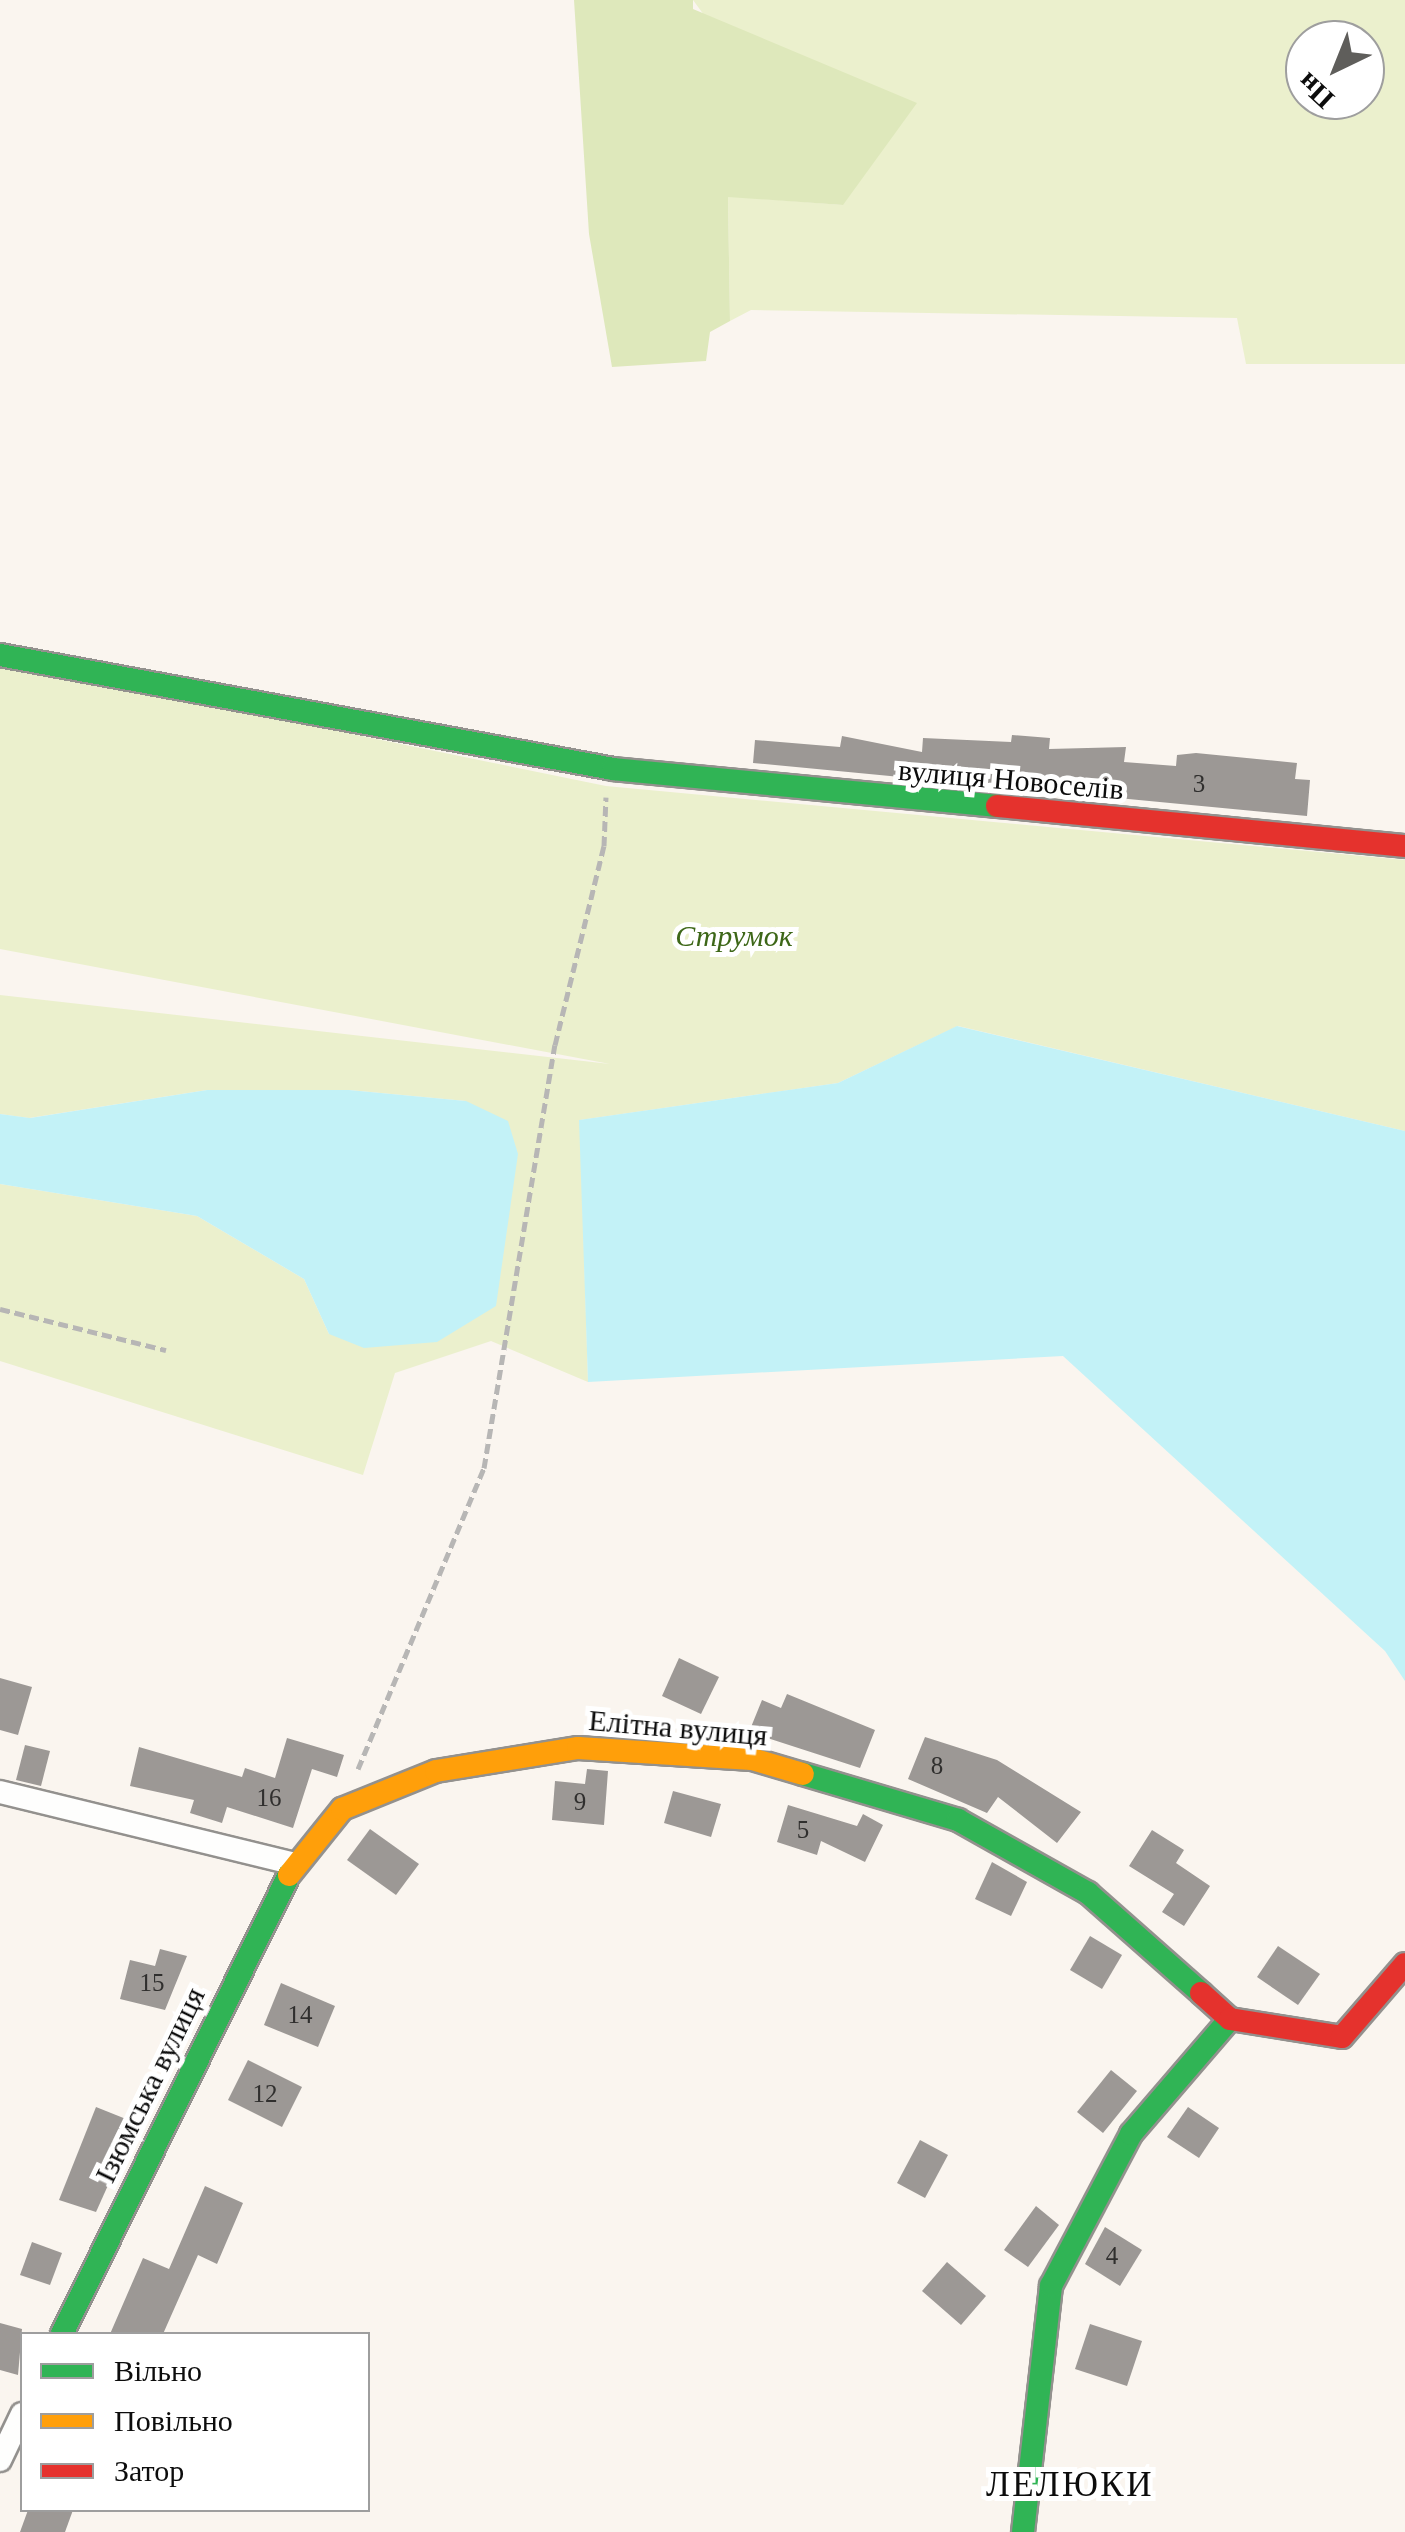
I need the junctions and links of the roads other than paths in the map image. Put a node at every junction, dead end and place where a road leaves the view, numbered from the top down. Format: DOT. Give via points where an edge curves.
graph roads {
  1 [pos="0,655"];
  2 [pos="1405,846"];
  3 [pos="0,1792"];
  4 [pos="295,1864"];
  5 [pos="1405,1964"];
  6 [pos="1230,2018"];
  7 [pos="63,2332"];
  8 [pos="20,2418"];
  9 [pos="0,2460"];
  10 [pos="1023,2532"];
  1 -- 2 [label="street, вулиця Новоселів" via="613,769"];
  3 -- 4 [label="street"];
  4 -- 6 [label="street, Елітна вулиця" via="342,1809 436,1771 578,1748 752,1759 958,1820 1088,1893"];
  4 -- 7 [label="street, Ізюмська вулиця"];
  5 -- 6 [label="street" via="1342,2037"];
  6 -- 10 [label="street" via="1131,2134 1051,2286"];
  8 -- 9 [label="street"];
}
